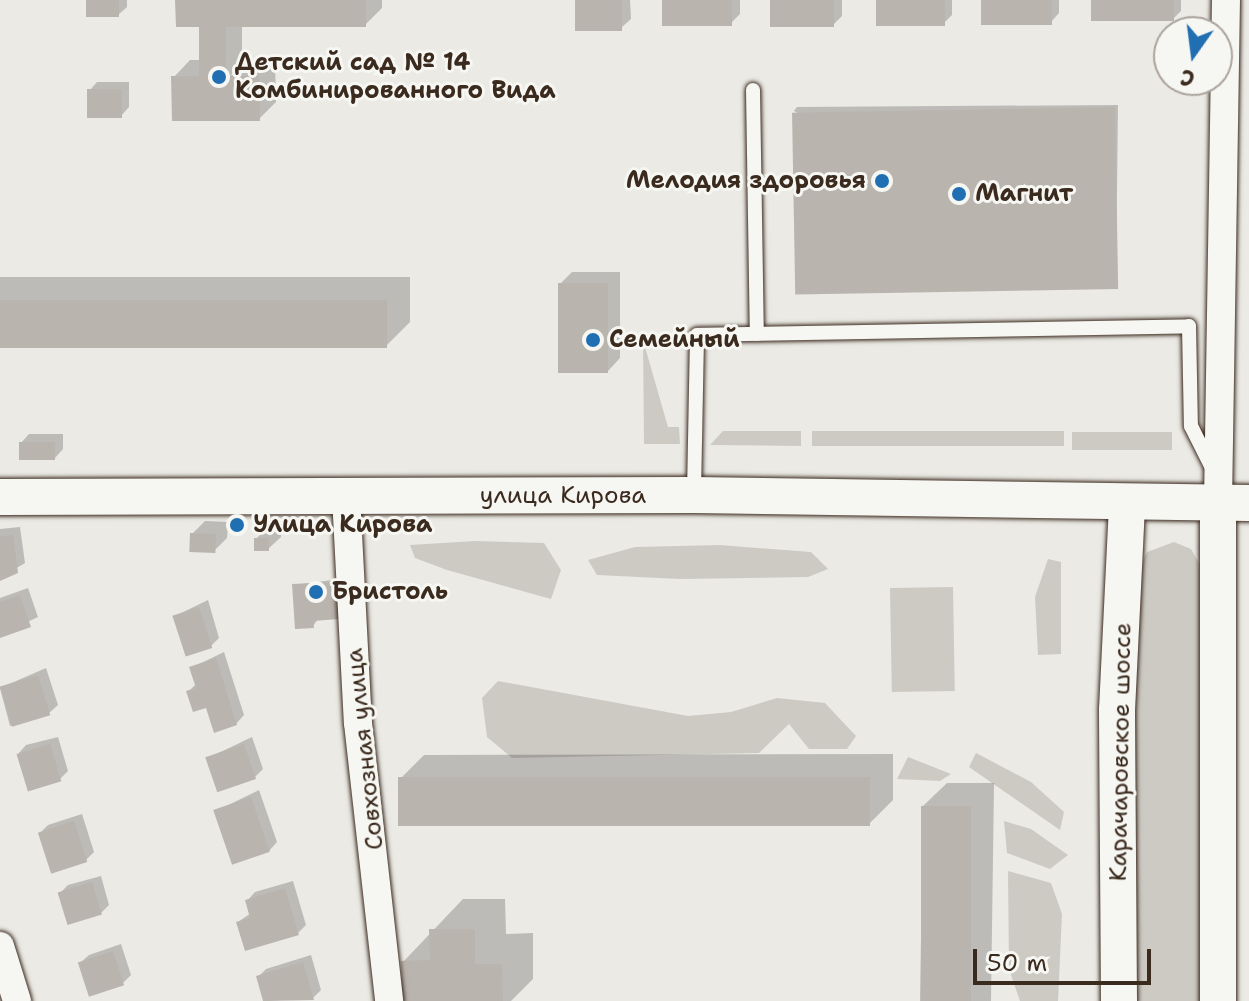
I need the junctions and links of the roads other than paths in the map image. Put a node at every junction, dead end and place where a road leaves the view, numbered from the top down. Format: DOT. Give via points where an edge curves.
graph roads {
  1 [pos="1226,0"];
  2 [pos="753,90"];
  3 [pos="757,334"];
  4 [pos="1228,494"];
  5 [pos="694,495"];
  6 [pos="346,496"];
  7 [pos="0,497"];
  8 [pos="1127,502"];
  9 [pos="0,946"];
  10 [pos="17,1001"];
  11 [pos="389,1001"];
  12 [pos="1119,1001"];
  13 [pos="1218,1001"];
  1 -- 4 [label="street"];
  2 -- 3 [label="lane"];
  3 -- 4 [label="lane" via="1189,326 1191,426"];
  3 -- 5 [label="lane" via="697,335"];
  4 -- 8 [label="street, улица Кирова"];
  4 -- 13 [label="street"];
  5 -- 6 [label="street, улица Кирова"];
  5 -- 8 [label="street, улица Кирова"];
  6 -- 7 [label="street, улица Кирова"];
  6 -- 11 [label="street, Совхозная улица" via="358,723"];
  8 -- 12 [label="street, Карачаровское шоссе" via="1117,710"];
  9 -- 10 [label="street"];
}
